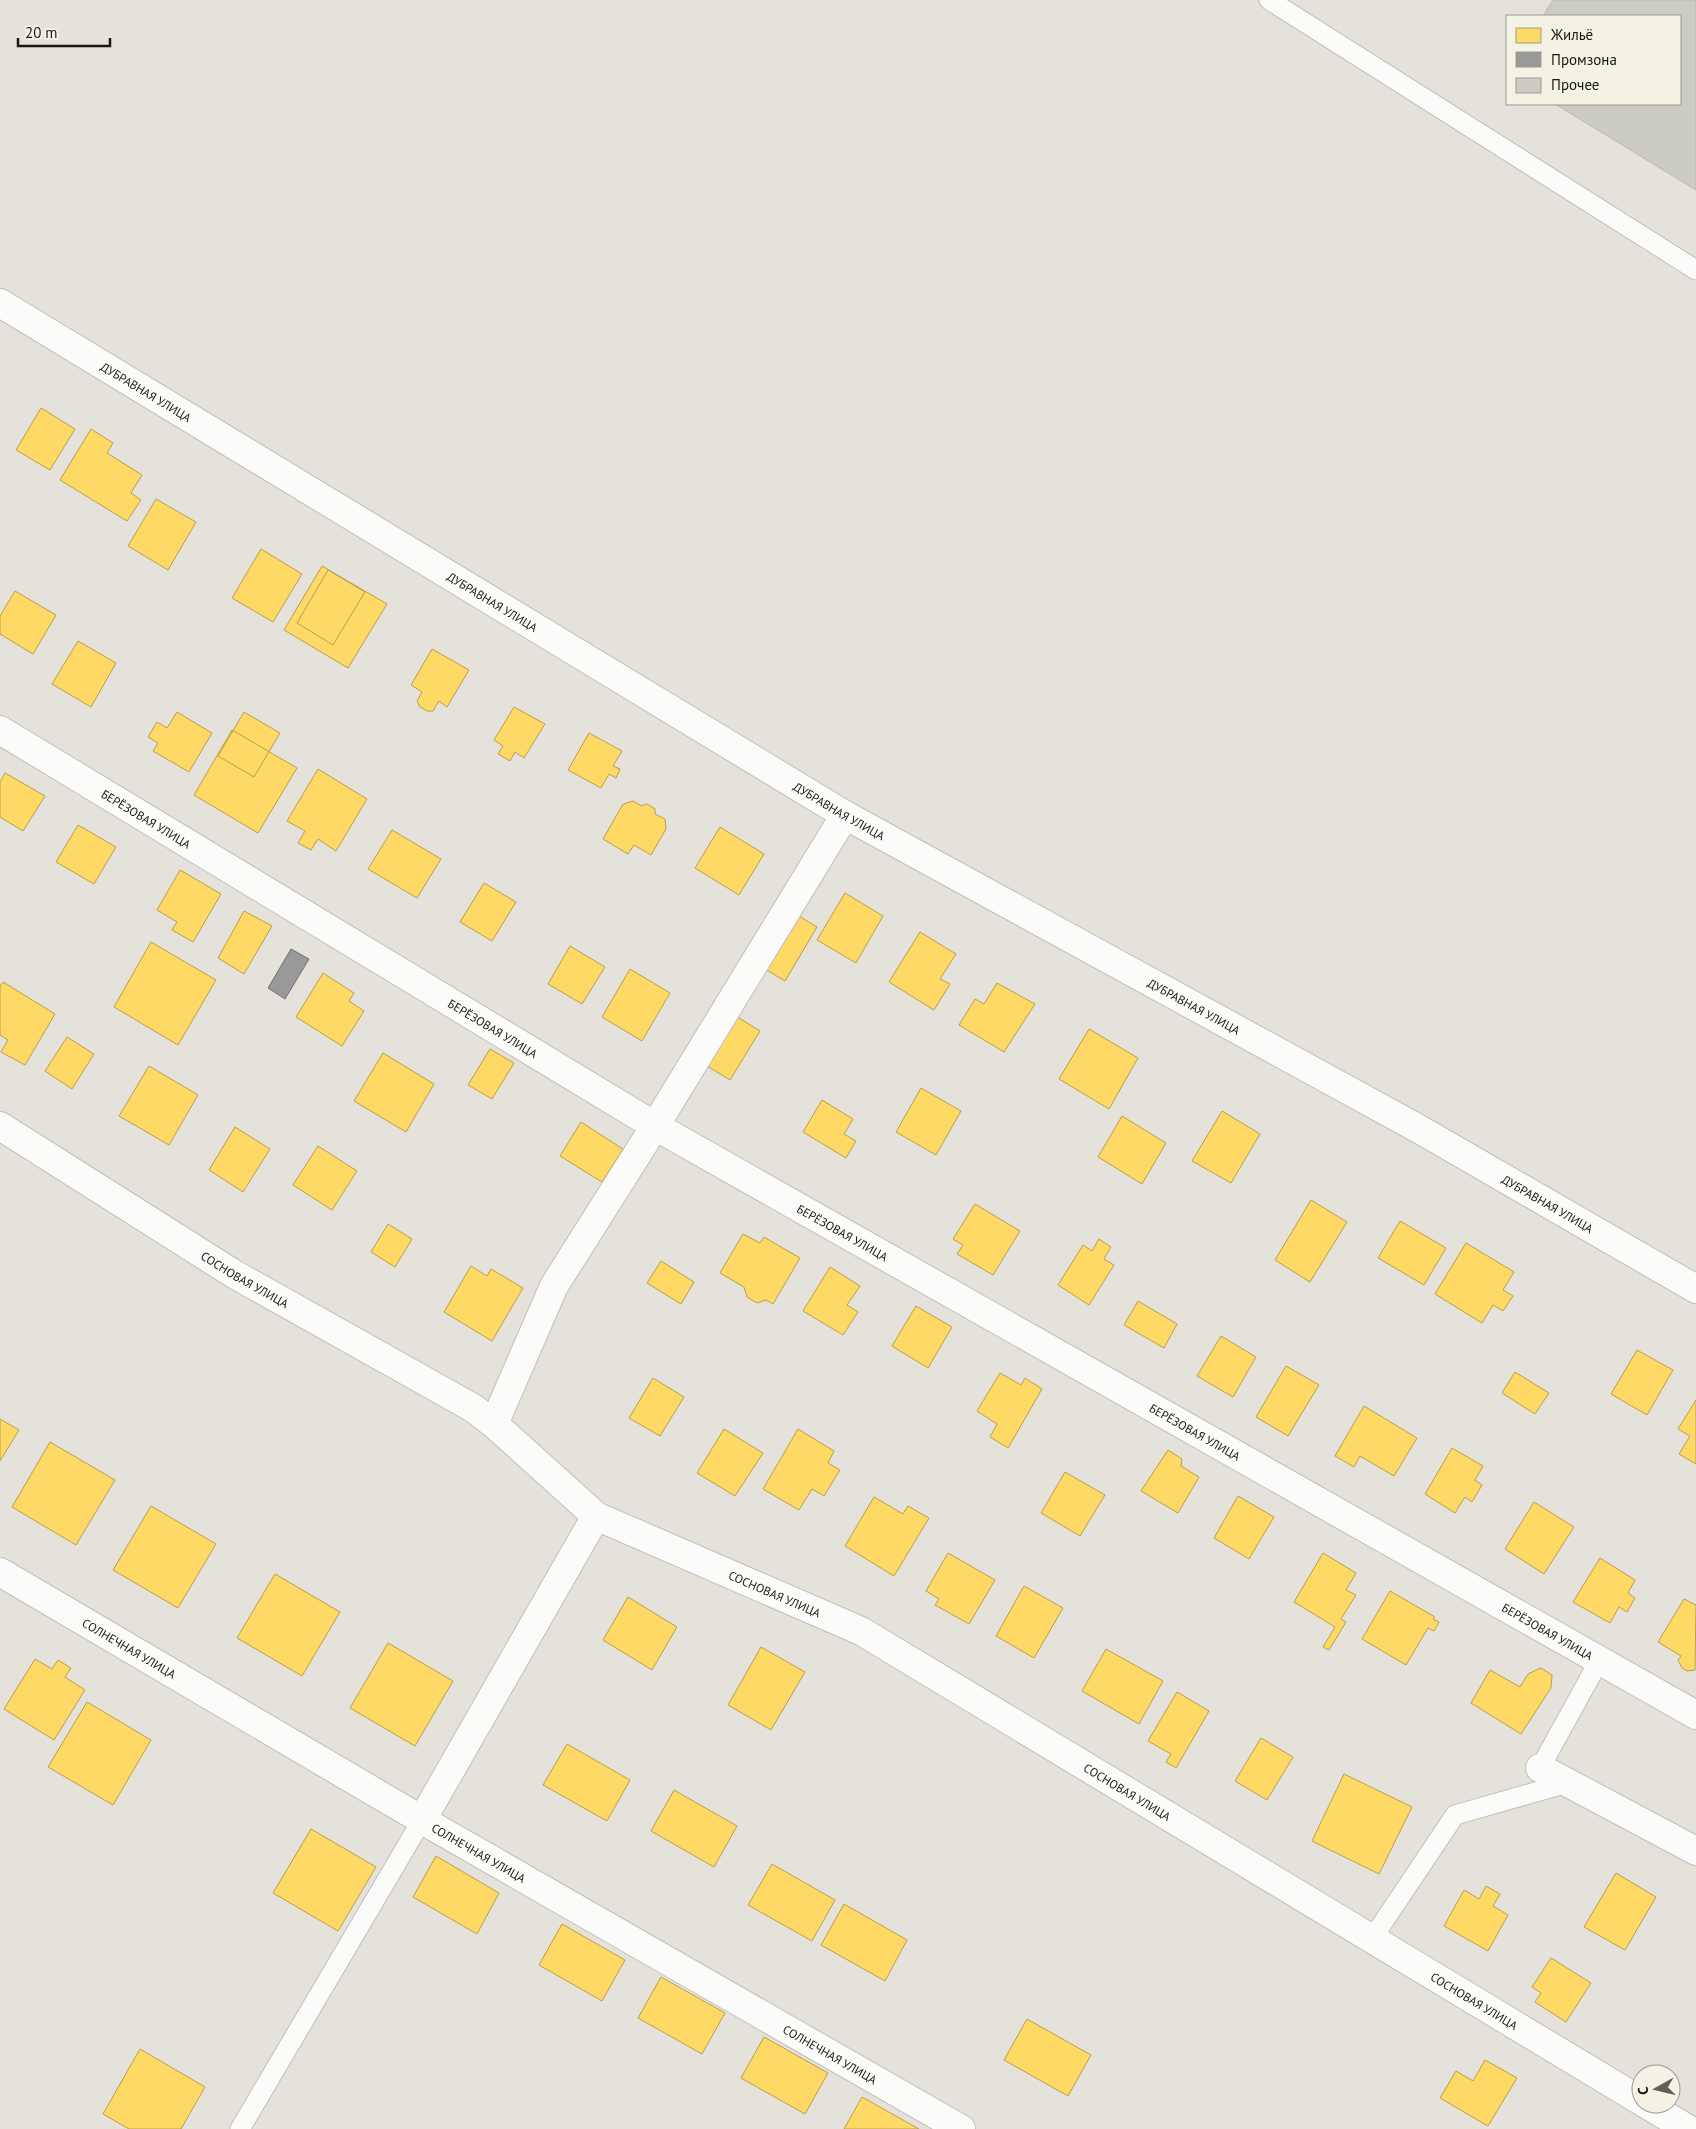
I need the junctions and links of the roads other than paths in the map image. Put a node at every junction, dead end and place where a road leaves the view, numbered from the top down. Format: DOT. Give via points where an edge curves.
graph roads {
  1 [pos="1269,0"];
  2 [pos="1696,270"];
  3 [pos="0,303"];
  4 [pos="0,730"];
  5 [pos="844,815"];
  6 [pos="0,1126"];
  7 [pos="655,1126"];
  8 [pos="1696,1289"];
  9 [pos="494,1424"];
  10 [pos="596,1516"];
  11 [pos="0,1572"];
  12 [pos="1599,1660"];
  13 [pos="1696,1715"];
  14 [pos="1540,1768"];
  15 [pos="1567,1783"];
  16 [pos="422,1820"];
  17 [pos="1696,1851"];
  18 [pos="1372,1939"];
  19 [pos="1631,2095"];
  20 [pos="1663,2114"];
  21 [pos="240,2129"];
  22 [pos="961,2129"];
  23 [pos="1688,2129"];
  1 -- 2 [label="lane"];
  3 -- 5 [label="street, ДУБРАВНАЯ УЛИЦА"];
  4 -- 7 [label="street, БЕРЁЗОВАЯ УЛИЦА"];
  5 -- 7 [label="street"];
  5 -- 8 [label="street, ДУБРАВНАЯ УЛИЦА" via="1419,1129"];
  6 -- 9 [label="street, СОСНОВАЯ УЛИЦА" via="234,1274 472,1408"];
  7 -- 9 [label="street" via="554,1286"];
  7 -- 12 [label="street, БЕРЁЗОВАЯ УЛИЦА"];
  9 -- 10 [label="street, СОСНОВАЯ УЛИЦА"];
  10 -- 16 [label="street"];
  10 -- 18 [label="street, СОСНОВАЯ УЛИЦА" via="861,1631"];
  11 -- 16 [label="street, СОЛНЕЧНАЯ УЛИЦА"];
  12 -- 13 [label="street, БЕРЁЗОВАЯ УЛИЦА"];
  12 -- 14 [label="lane"];
  14 -- 15 [label="street"];
  15 -- 17 [label="street"];
  15 -- 18 [label="lane" via="1455,1815"];
  16 -- 21 [label="lane"];
  16 -- 22 [label="street, СОЛНЕЧНАЯ УЛИЦА"];
  18 -- 19 [label="street, СОСНОВАЯ УЛИЦА"];
  20 -- 23 [label="street"];
}
